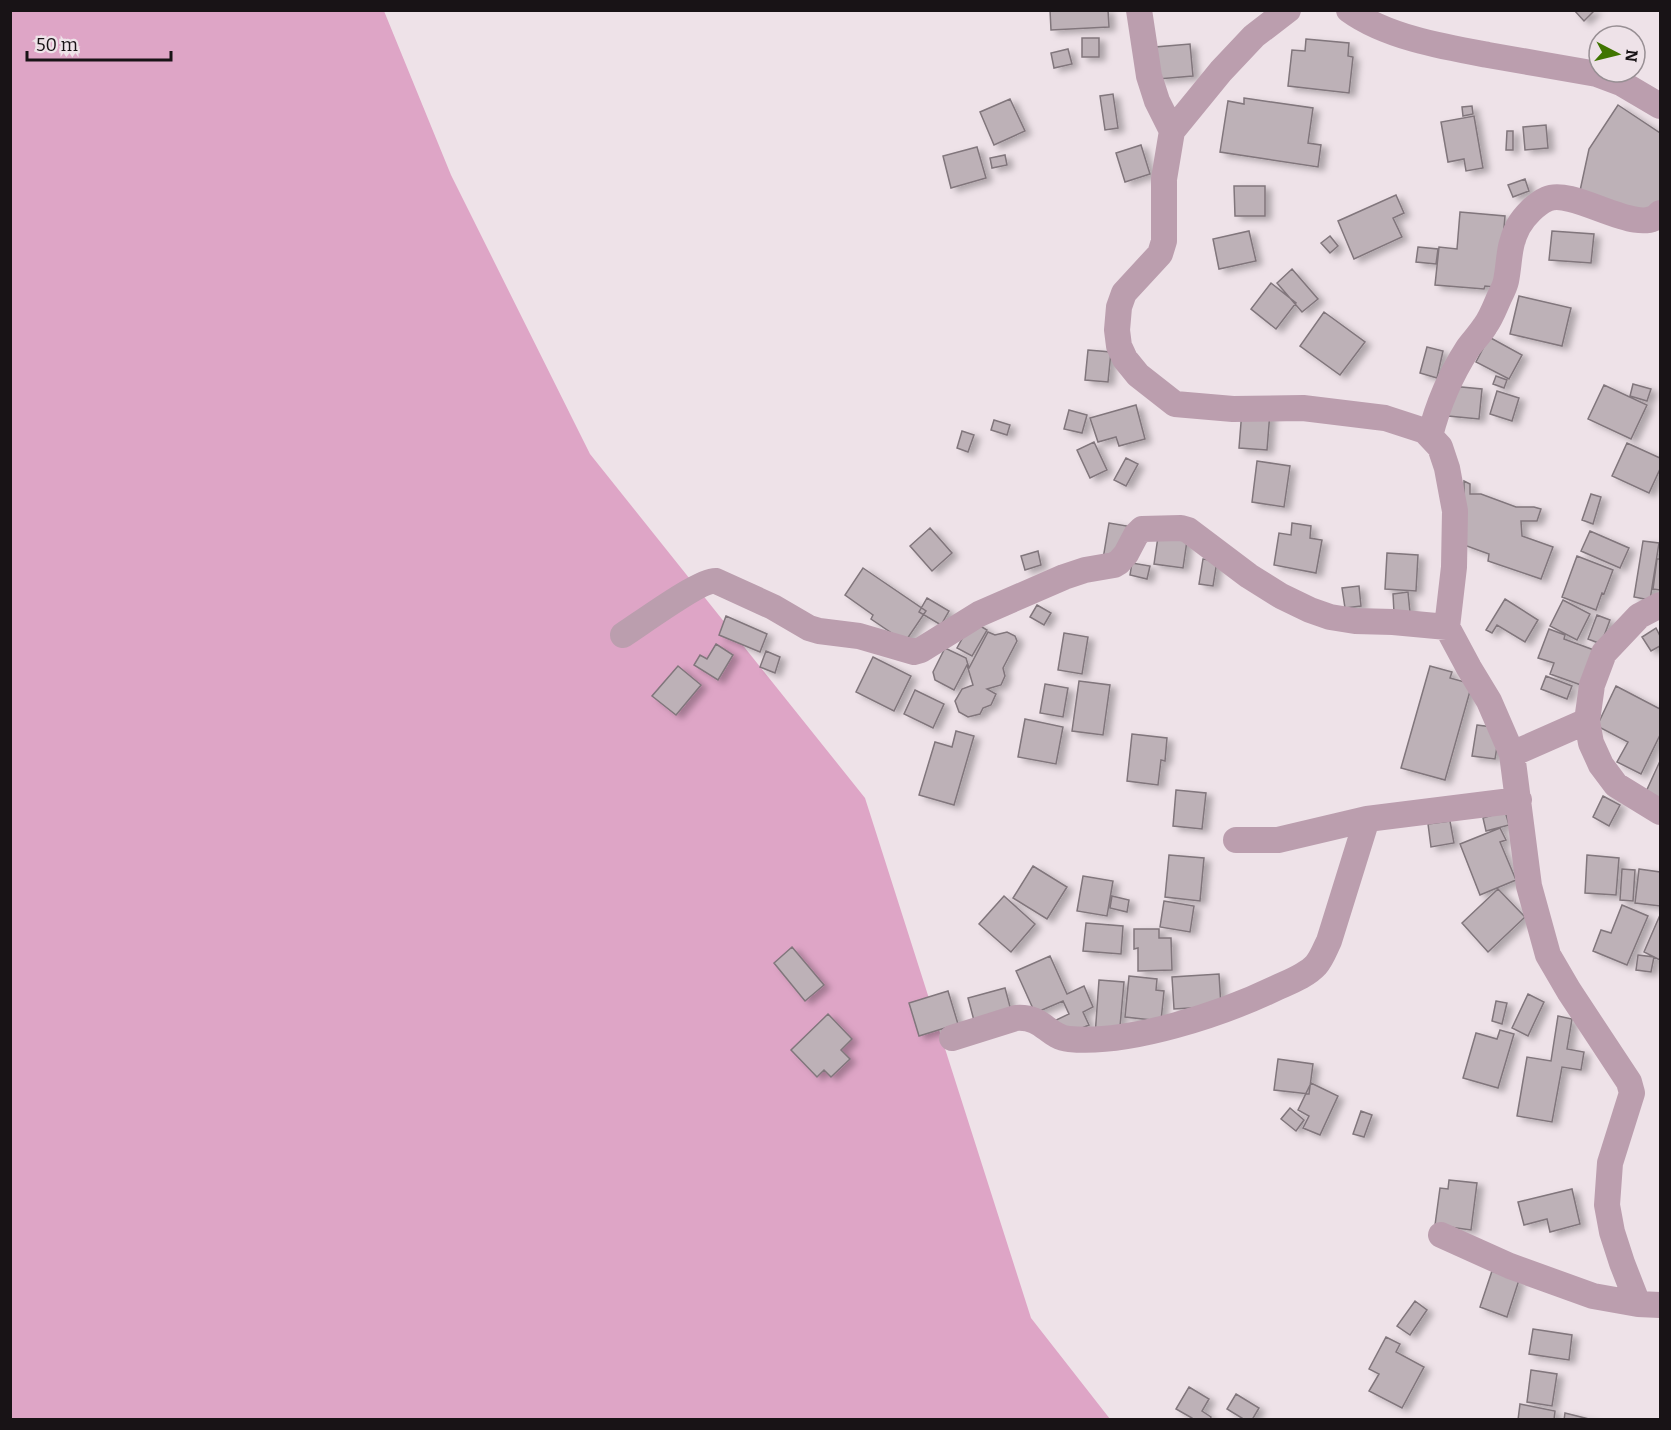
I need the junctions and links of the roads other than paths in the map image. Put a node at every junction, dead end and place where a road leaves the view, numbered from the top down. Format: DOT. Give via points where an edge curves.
graph roads {
  1 [pos="1139,10"];
  2 [pos="1288,10"];
  3 [pos="1349,10"];
  4 [pos="1660,106"];
  5 [pos="1172,131"];
  6 [pos="1660,213"];
  7 [pos="1430,436"];
  8 [pos="1660,605"];
  9 [pos="1447,627"];
  10 [pos="623,635"];
  11 [pos="1587,721"];
  12 [pos="1512,754"];
  13 [pos="1519,800"];
  14 [pos="1660,812"];
  15 [pos="1368,819"];
  16 [pos="1236,840"];
  17 [pos="952,1038"];
  18 [pos="1441,1235"];
  19 [pos="1649,1305"];
  1 -- 5 [label="street" via="1149,76"];
  2 -- 5 [label="street" via="1254,36"];
  3 -- 4 [label="street" via="1385,29 1440,46 1597,74"];
  5 -- 7 [label="street" via="1164,179 1164,241 1160,254 1124,293 1119,307 1119,346 1138,375 1175,404 1233,409 1303,408 1385,418 1417,427"];
  6 -- 7 [label="street" via="1650,220 1635,220 1576,201 1552,198 1530,212 1510,244 1506,282 1498,300 1443,393"];
  7 -- 9 [label="street" via="1440,447 1447,468 1455,512"];
  8 -- 11 [label="street" via="1639,616 1604,653 1592,685"];
  9 -- 10 [label="street" via="1330,617 1281,596 1188,530 1147,528 1139,531 1126,554 1114,565 1064,577 979,614 917,652 859,636 809,628 712,580"];
  9 -- 12 [label="street" via="1489,701"];
  11 -- 12 [label="street"];
  11 -- 14 [label="street" via="1591,743 1616,785"];
  12 -- 13 [label="street"];
  13 -- 15 [label="street"];
  13 -- 19 [label="street" via="1529,886 1548,955 1629,1082 1632,1093 1610,1163 1607,1205 1615,1242"];
  15 -- 16 [label="street" via="1278,840"];
  15 -- 17 [label="street" via="1329,941 1315,965 1299,977 1189,1022 1128,1036 1097,1040 1062,1038 1033,1018 1025,1017"];
  18 -- 19 [label="street" via="1510,1266 1593,1296"];
}
